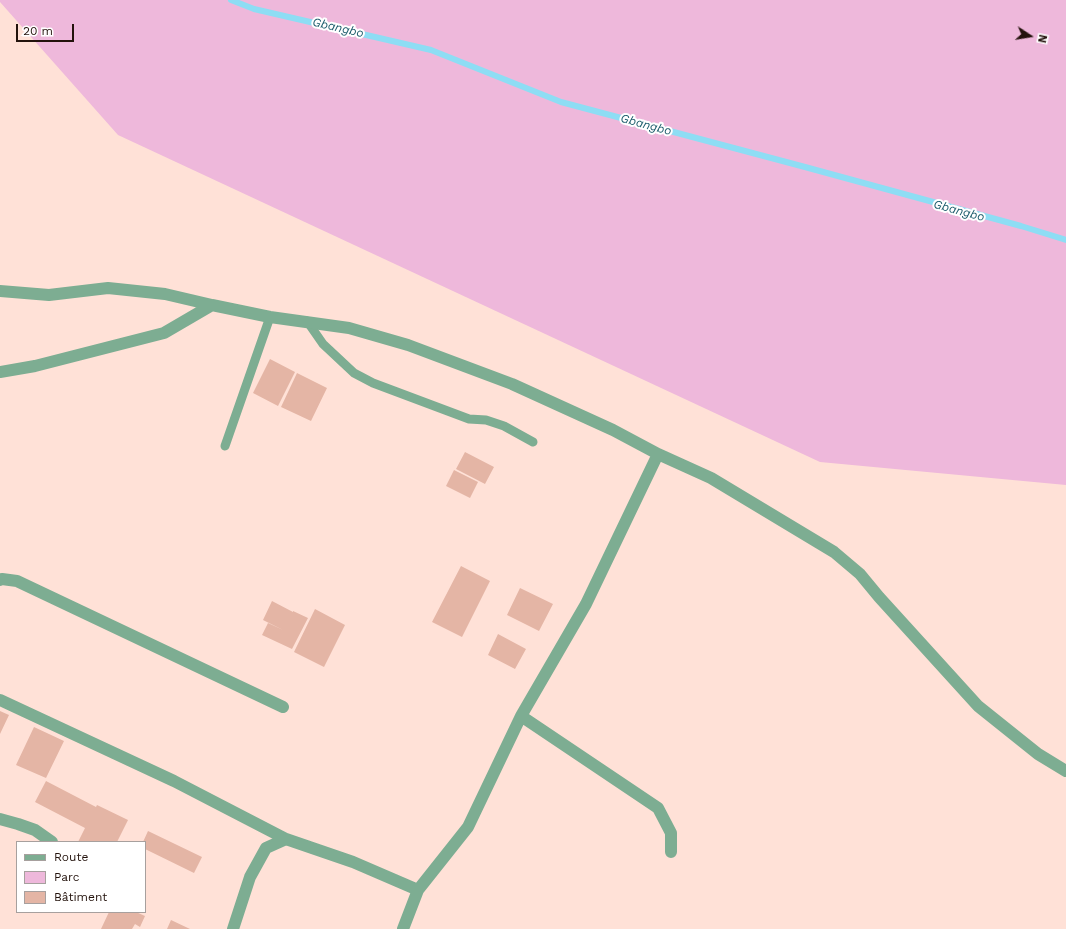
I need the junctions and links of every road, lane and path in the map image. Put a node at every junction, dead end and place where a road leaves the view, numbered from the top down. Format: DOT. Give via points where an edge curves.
graph roads {
  1 [pos="0,291"];
  2 [pos="212,305"];
  3 [pos="270,317"];
  4 [pos="307,322"];
  5 [pos="0,372"];
  6 [pos="533,442"];
  7 [pos="225,446"];
  8 [pos="658,454"];
  9 [pos="0,580"];
  10 [pos="0,700"];
  11 [pos="283,707"];
  12 [pos="521,716"];
  13 [pos="1066,771"];
  14 [pos="0,819"];
  15 [pos="286,838"];
  16 [pos="51,841"];
  17 [pos="671,852"];
  18 [pos="418,890"];
  19 [pos="233,929"];
  20 [pos="403,929"];
  1 -- 2 [label="street" via="49,295 108,288 165,294"];
  2 -- 3 [label="street"];
  2 -- 5 [label="street" via="164,333 35,366"];
  3 -- 4 [label="street"];
  3 -- 7 [label="lane"];
  4 -- 6 [label="lane" via="323,344 354,373 373,383 469,419 486,420 504,426"];
  4 -- 8 [label="street" via="349,328 408,345 504,382 613,430"];
  8 -- 12 [label="street" via="586,604"];
  8 -- 13 [label="street" via="711,478 834,552 860,574 978,706 1038,754"];
  9 -- 11 [label="street" via="17,581"];
  10 -- 15 [label="street" via="174,781"];
  12 -- 17 [label="street" via="658,808 671,833"];
  12 -- 18 [label="street" via="468,827"];
  14 -- 16 [label="street" via="35,830"];
  15 -- 18 [label="street" via="354,862"];
  15 -- 19 [label="street" via="266,848 250,877"];
  18 -- 20 [label="street"];
}
